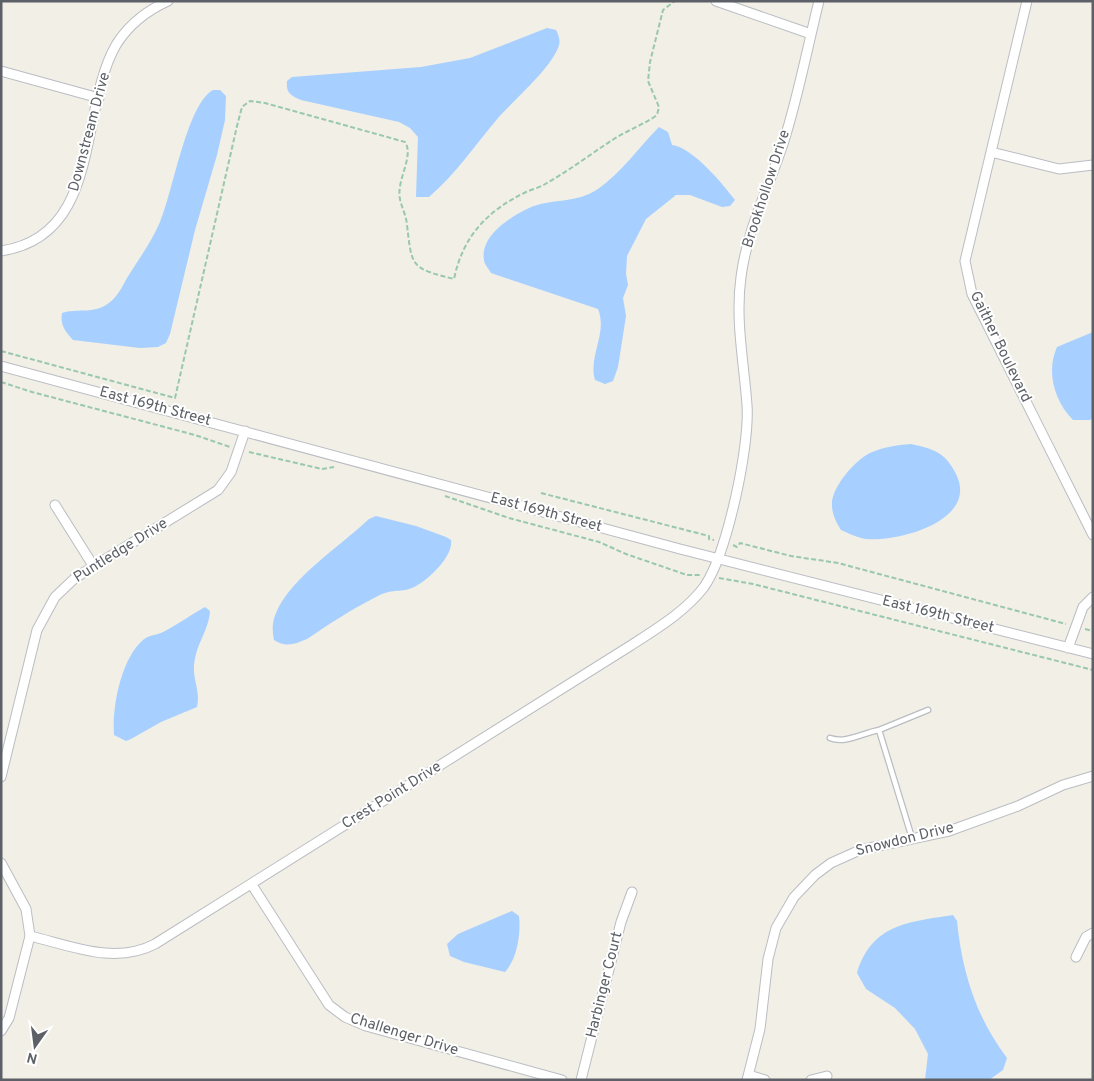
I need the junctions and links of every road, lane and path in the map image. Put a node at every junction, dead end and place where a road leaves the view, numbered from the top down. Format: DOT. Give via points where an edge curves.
graph roads {
  1 [pos="168,1"];
  2 [pos="675,1"];
  3 [pos="716,1"];
  4 [pos="819,1"];
  5 [pos="1027,1"];
  6 [pos="811,34"];
  7 [pos="1,72"];
  8 [pos="99,98"];
  9 [pos="991,152"];
  10 [pos="1093,165"];
  11 [pos="1,250"];
  12 [pos="1,351"];
  13 [pos="1,366"];
  14 [pos="1,382"];
  15 [pos="245,431"];
  16 [pos="239,450"];
  17 [pos="337,466"];
  18 [pos="542,493"];
  19 [pos="439,494"];
  20 [pos="55,505"];
  21 [pos="1093,535"];
  22 [pos="723,542"];
  23 [pos="720,557"];
  24 [pos="94,567"];
  25 [pos="709,576"];
  26 [pos="1093,597"];
  27 [pos="1076,627"];
  28 [pos="1093,631"];
  29 [pos="1068,648"];
  30 [pos="1093,654"];
  31 [pos="1093,670"];
  32 [pos="928,710"];
  33 [pos="879,730"];
  34 [pos="830,738"];
  35 [pos="1093,776"];
  36 [pos="1,777"];
  37 [pos="912,840"];
  38 [pos="1,863"];
  39 [pos="252,884"];
  40 [pos="632,892"];
  41 [pos="1093,933"];
  42 [pos="30,936"];
  43 [pos="1076,957"];
  44 [pos="1,1031"];
  45 [pos="827,1076"];
  46 [pos="748,1078"];
  47 [pos="562,1080"];
  48 [pos="582,1080"];
  49 [pos="765,1080"];
  50 [pos="811,1080"];
  1 -- 8 [label="street, Downstream Drive" via="146,13 124,34 112,53"];
  2 -- 12 [label="path" via="664,10 650,62 648,81 659,107 657,115 544,185 511,201 480,224 459,256 454,279 423,270 410,250 407,222 399,196 408,150 405,142 250,101 242,106 238,121 175,398"];
  3 -- 6 [label="street"];
  4 -- 6 [label="street, Brookhollow Drive"];
  5 -- 9 [label="street, Gaither Boulevard"];
  6 -- 22 [label="street, Brookhollow Drive" via="782,146 749,235 740,278 739,320 748,430 746,451"];
  7 -- 8 [label="street"];
  8 -- 11 [label="street, Downstream Drive" via="71,202 57,221 37,238 24,245"];
  9 -- 10 [label="street" via="1059,169"];
  9 -- 21 [label="street, Gaither Boulevard" via="965,261 972,294"];
  13 -- 15 [label="street, East 169th Street"];
  14 -- 16 [label="path" via="195,434"];
  15 -- 16 [label="street, Puntledge Drive"];
  15 -- 23 [label="street, East 169th Street" via="680,549"];
  16 -- 17 [label="path" via="322,469"];
  16 -- 24 [label="street, Puntledge Drive" via="226,482 209,497"];
  18 -- 22 [label="path"];
  19 -- 25 [label="path" via="508,518 599,542 688,575"];
  20 -- 24 [label="street"];
  22 -- 23 [label="street, Brookhollow Drive"];
  22 -- 27 [label="path" via="838,563"];
  23 -- 25 [label="street, Crest Point Drive"];
  23 -- 29 [label="street, East 169th Street" via="796,580"];
  24 -- 36 [label="street, Puntledge Drive" via="75,578 55,597 37,630"];
  25 -- 31 [label="path" via="753,584"];
  25 -- 39 [label="street, Crest Point Drive" via="694,598 664,624"];
  26 -- 27 [label="street" via="1083,607"];
  27 -- 28 [label="path"];
  27 -- 29 [label="street"];
  29 -- 30 [label="street, East 169th Street"];
  32 -- 33 [label="lane"];
  33 -- 34 [label="lane" via="836,741"];
  33 -- 37 [label="lane"];
  35 -- 37 [label="street, Snowdon Drive" via="966,825"];
  37 -- 46 [label="street, Snowdon Drive" via="860,850 831,863 807,882 787,906 770,947 763,1009"];
  38 -- 42 [label="street" via="26,909"];
  39 -- 42 [label="street, Crest Point Drive" via="134,954 107,954"];
  39 -- 47 [label="street, Challenger Drive" via="329,1005 340,1014 366,1026"];
  40 -- 48 [label="street, Harbinger Court" via="620,922"];
  41 -- 43 [label="street" via="1086,938"];
  42 -- 44 [label="street" via="9,1018"];
  45 -- 50 [label="street"];
  46 -- 49 [label="street"];
}
